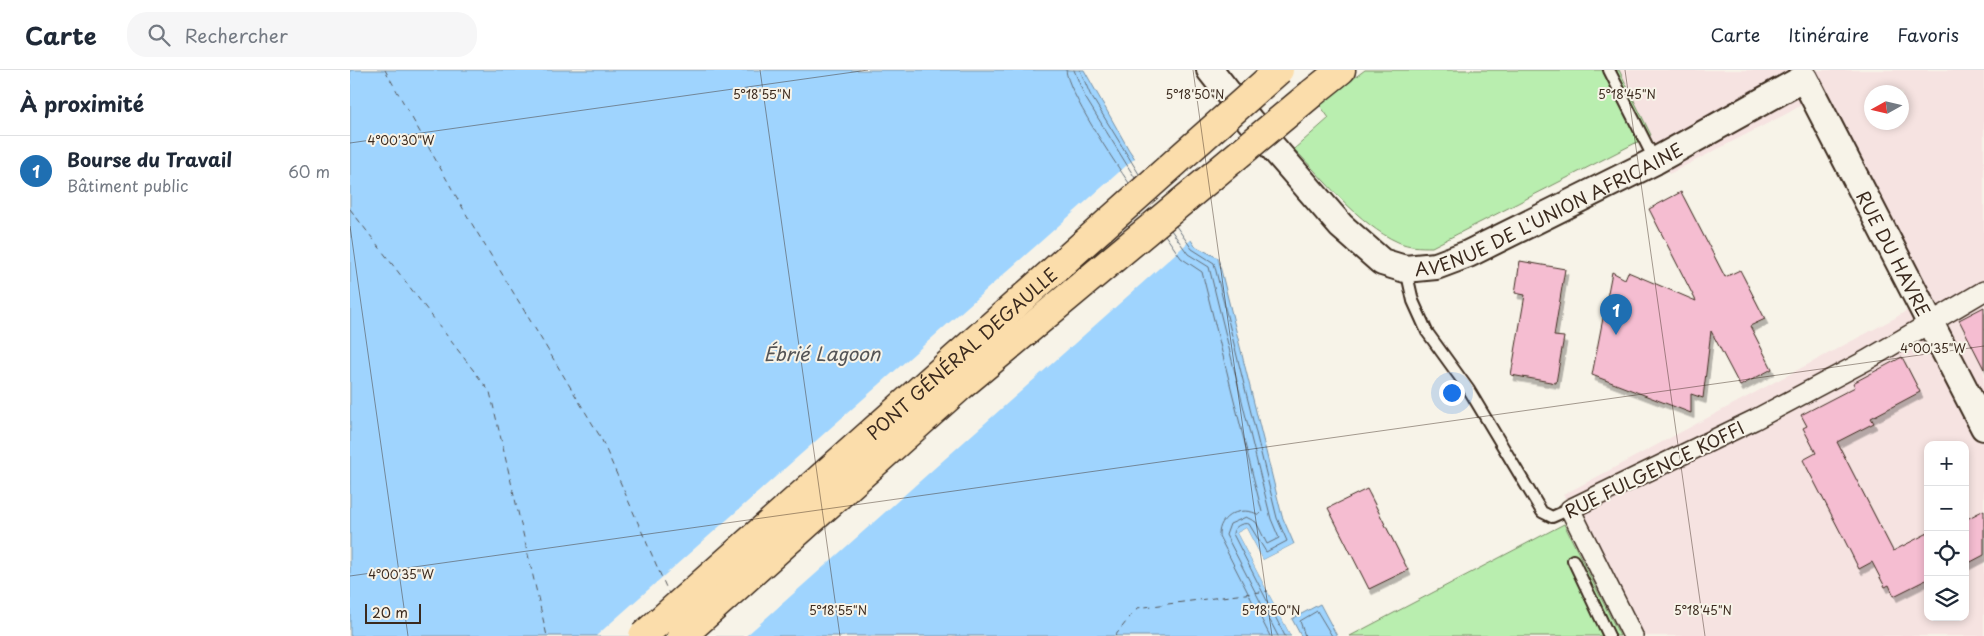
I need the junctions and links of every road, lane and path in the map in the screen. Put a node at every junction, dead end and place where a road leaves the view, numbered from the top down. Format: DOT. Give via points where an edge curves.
graph roads {
  1 [pos="1210,70"];
  2 [pos="1278,70"];
  3 [pos="1341,70"];
  4 [pos="1609,70"];
  5 [pos="1804,78"];
  6 [pos="1655,161"];
  7 [pos="1405,269"];
  8 [pos="1984,291"];
  9 [pos="1930,322"];
  10 [pos="1984,427"];
  11 [pos="1570,510"];
  12 [pos="1573,560"];
  13 [pos="643,636"];
  14 [pos="682,636"];
  15 [pos="1609,636"];
  16 [pos="1633,636"];
  1 -- 7 [label="main road, AVENUE DE L'UNION AFRICAINE" via="1341,226 1382,262"];
  2 -- 13 [label="highway, PONT GÉNÉRAL DEGAULLE, bridge"];
  3 -- 14 [label="highway, PONT GÉNÉRAL DEGAULLE, bridge" via="961,386"];
  4 -- 6 [label="lane"];
  5 -- 6 [label="main road, AVENUE DE L'UNION AFRICAINE"];
  5 -- 9 [label="main road, RUE DU HAVRE"];
  6 -- 7 [label="main road, AVENUE DE L'UNION AFRICAINE" via="1468,254 1436,266"];
  7 -- 11 [label="lane, RUE FULGENCE KOFFI" via="1413,301 1427,332 1469,390 1542,512 1552,517"];
  8 -- 9 [label="street, RUE FULGENCE KOFFI"];
  9 -- 10 [label="main road, RUE DU HAVRE"];
  9 -- 11 [label="street, RUE FULGENCE KOFFI" via="1867,360 1754,420"];
  11 -- 16 [label="street"];
  12 -- 15 [label="lane"];
}
